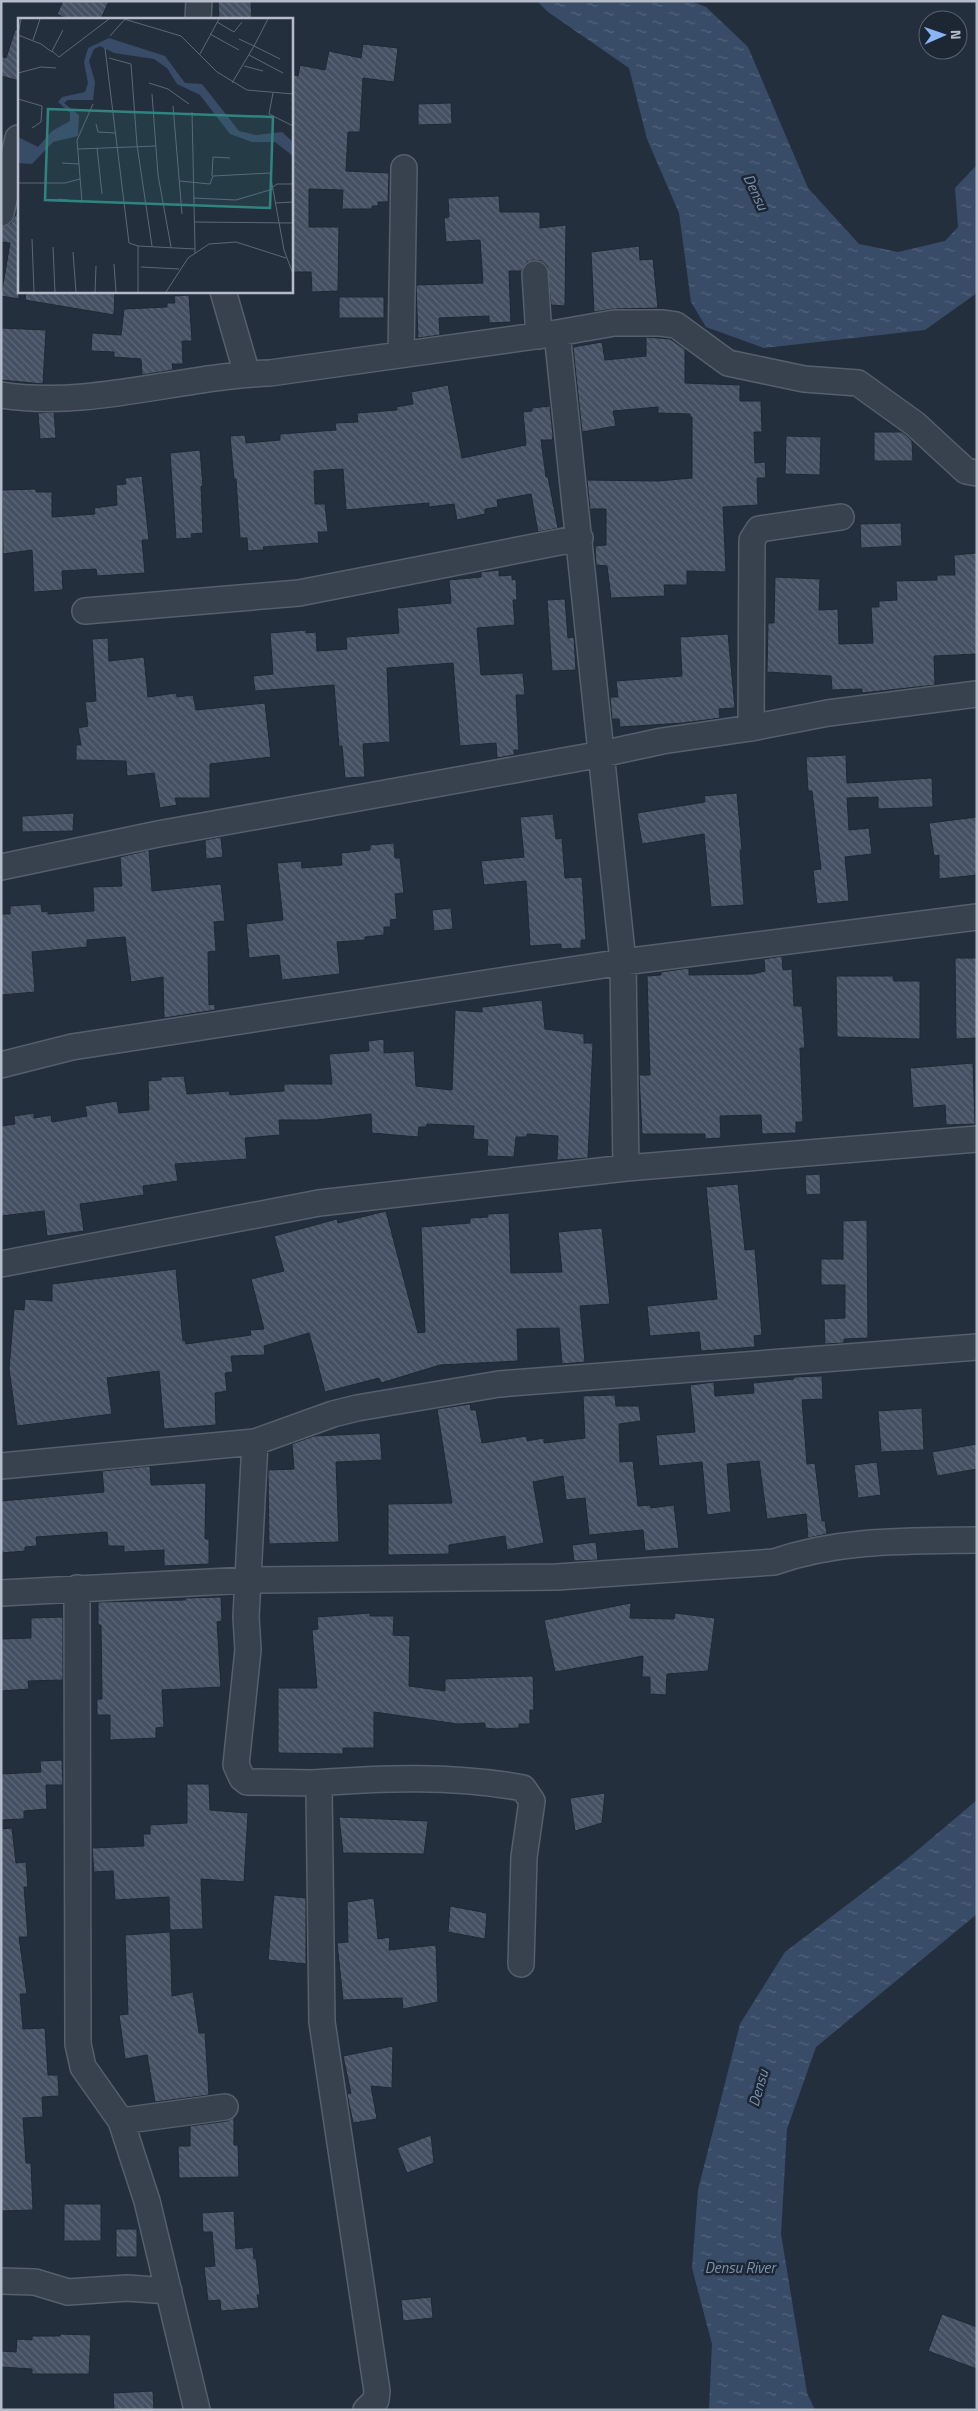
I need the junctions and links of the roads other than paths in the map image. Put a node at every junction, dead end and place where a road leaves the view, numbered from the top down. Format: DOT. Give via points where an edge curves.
graph roads {
  1 [pos="199,1"];
  2 [pos="198,18"];
  3 [pos="18,138"];
  4 [pos="404,168"];
  5 [pos="1,213"];
  6 [pos="534,274"];
  7 [pos="223,292"];
  8 [pos="548,335"];
  9 [pos="401,354"];
  10 [pos="247,374"];
  11 [pos="1,395"];
  12 [pos="977,473"];
  13 [pos="841,517"];
  14 [pos="580,538"];
  15 [pos="85,611"];
  16 [pos="977,694"];
  17 [pos="751,728"];
  18 [pos="602,754"];
  19 [pos="1,867"];
  20 [pos="977,917"];
  21 [pos="623,962"];
  22 [pos="1,1065"];
  23 [pos="977,1139"];
  24 [pos="626,1168"];
  25 [pos="1,1264"];
  26 [pos="977,1347"];
  27 [pos="255,1442"];
  28 [pos="1,1466"];
  29 [pos="977,1540"];
  30 [pos="248,1580"];
  31 [pos="77,1588"];
  32 [pos="1,1593"];
  33 [pos="313,1783"];
  34 [pos="521,1964"];
  35 [pos="225,2107"];
  36 [pos="122,2121"];
  37 [pos="1,2281"];
  38 [pos="169,2291"];
  39 [pos="197,2410"];
  40 [pos="366,2410"];
  1 -- 2 [label="street"];
  3 -- 5 [label="street"];
  4 -- 9 [label="street"];
  6 -- 8 [label="street"];
  7 -- 10 [label="street"];
  8 -- 9 [label="street"];
  8 -- 12 [label="street" via="614,322 676,325 728,363 804,379 858,384 915,424 966,471"];
  8 -- 14 [label="street"];
  9 -- 10 [label="street"];
  10 -- 11 [label="street" via="127,392 72,396"];
  13 -- 17 [label="street" via="759,529 752,540"];
  14 -- 15 [label="street" via="299,592"];
  14 -- 18 [label="street"];
  16 -- 17 [label="street" via="828,713"];
  17 -- 18 [label="street"];
  18 -- 19 [label="street" via="158,834"];
  18 -- 21 [label="street"];
  20 -- 21 [label="street"];
  21 -- 22 [label="street" via="72,1047"];
  21 -- 24 [label="street"];
  23 -- 24 [label="street"];
  24 -- 25 [label="street" via="319,1203"];
  26 -- 27 [label="street" via="499,1384 357,1408"];
  27 -- 28 [label="street"];
  27 -- 30 [label="street"];
  29 -- 30 [label="street" via="868,1541 800,1553 774,1562 557,1577"];
  30 -- 31 [label="street"];
  30 -- 33 [label="street" via="248,1650 236,1765 247,1782"];
  31 -- 32 [label="street"];
  31 -- 36 [label="street" via="78,2044 83,2067"];
  33 -- 34 [label="street" via="403,1777 499,1783 523,1788 532,1801 524,1857"];
  33 -- 40 [label="street" via="319,1789 320,1798 322,2022 377,2391 376,2400"];
  35 -- 36 [label="street"];
  36 -- 38 [label="street" via="147,2201"];
  37 -- 38 [label="street" via="35,2282 68,2292 127,2288"];
  38 -- 39 [label="street"];
}
